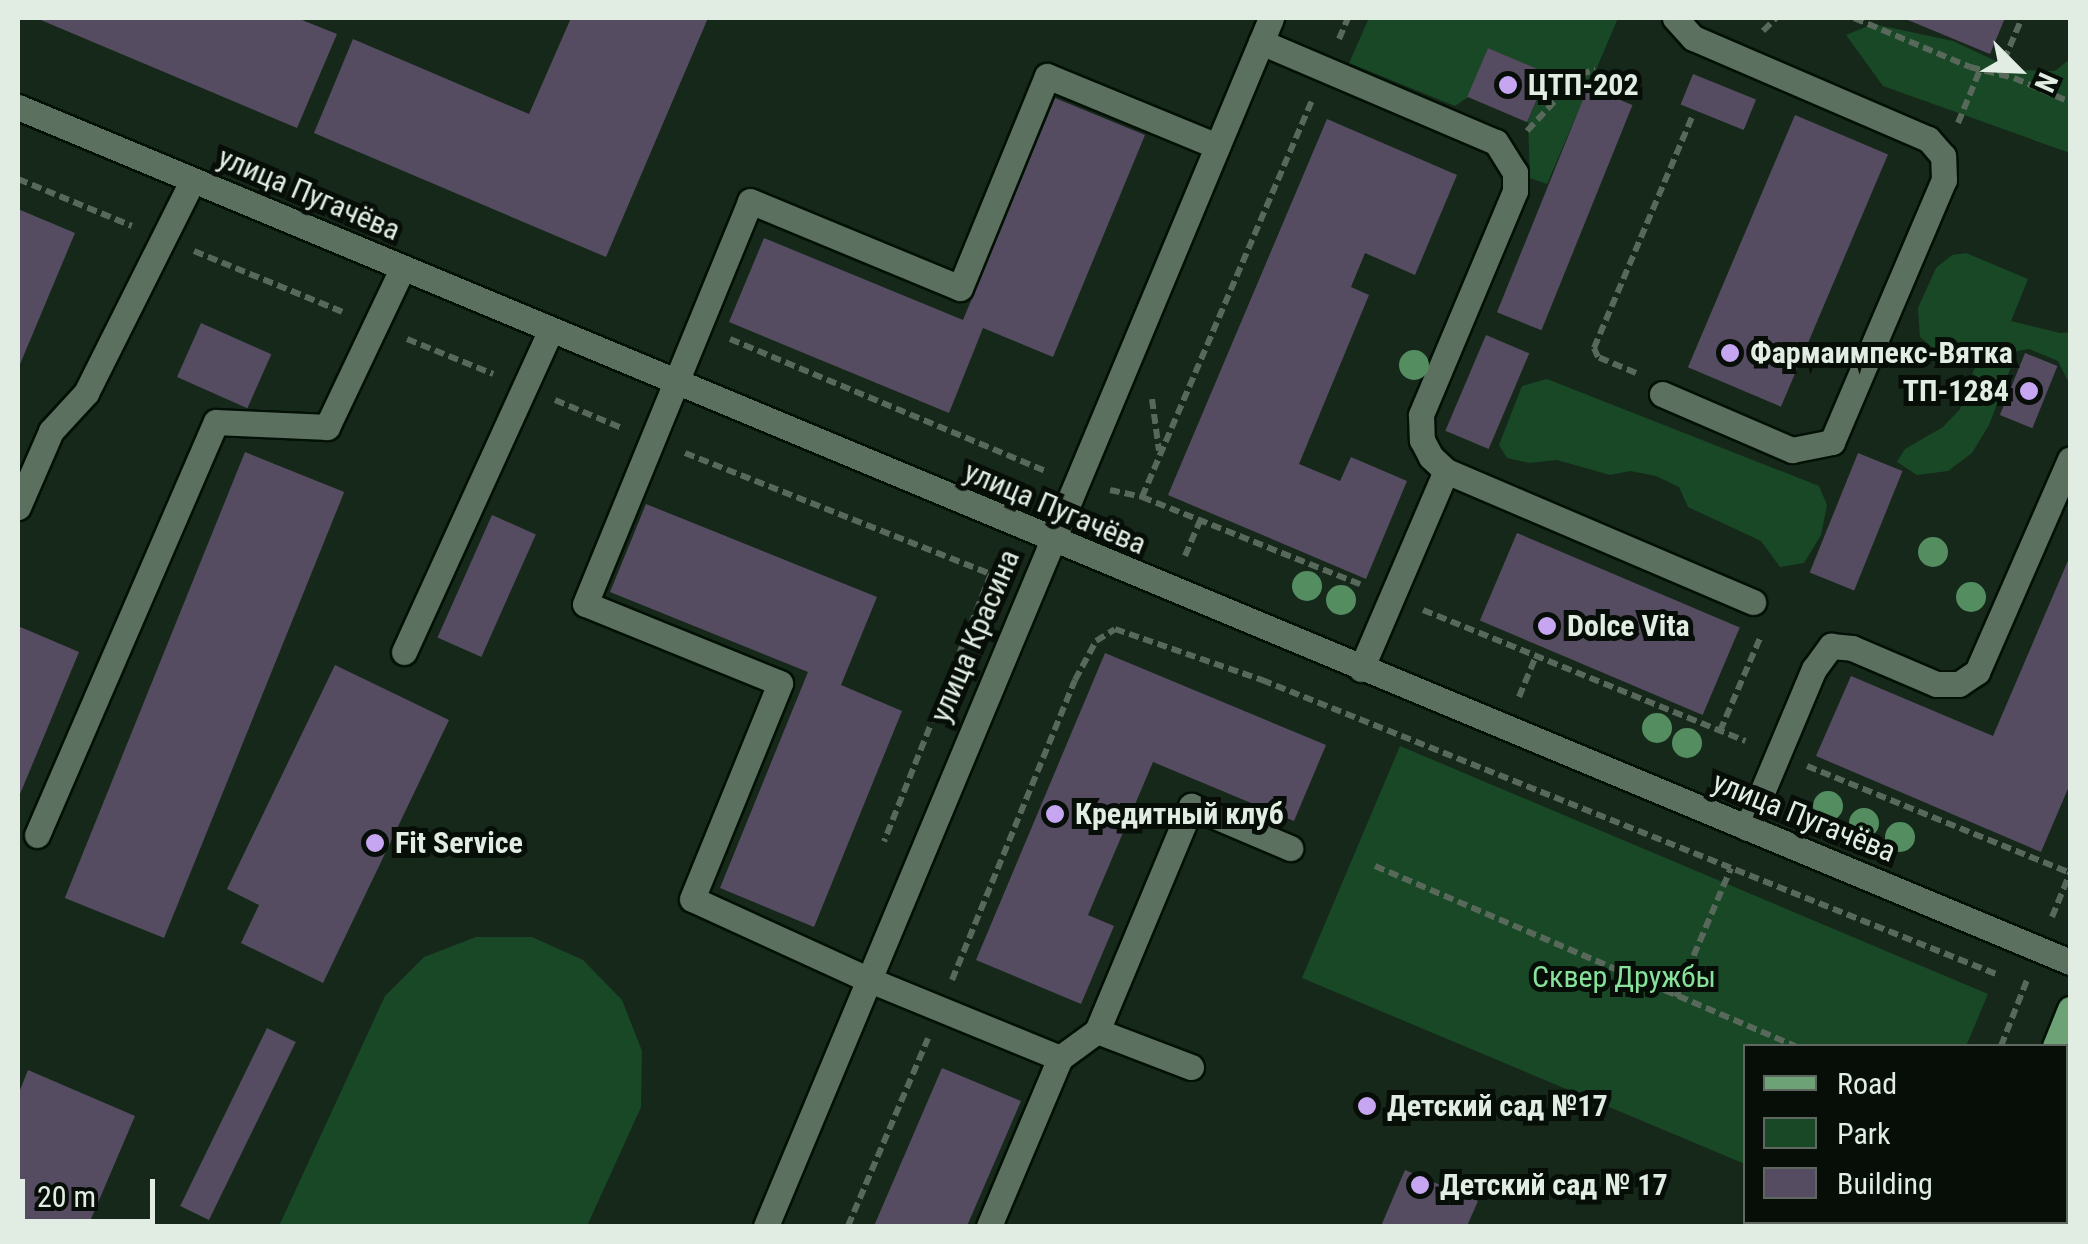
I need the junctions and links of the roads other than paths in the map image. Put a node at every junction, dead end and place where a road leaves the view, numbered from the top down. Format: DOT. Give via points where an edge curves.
graph roads {
  1 [pos="1271,18"];
  2 [pos="1674,18"];
  3 [pos="1261,42"];
  4 [pos="18,107"];
  5 [pos="1217,146"];
  6 [pos="192,180"];
  7 [pos="402,269"];
  8 [pos="550,332"];
  9 [pos="675,383"];
  10 [pos="1657,386"];
  11 [pos="2070,459"];
  12 [pos="1446,471"];
  13 [pos="18,508"];
  14 [pos="1050,541"];
  15 [pos="1753,602"];
  16 [pos="404,652"];
  17 [pos="1361,670"];
  18 [pos="1746,828"];
  19 [pos="37,835"];
  20 [pos="1290,848"];
  21 [pos="2070,962"];
  22 [pos="867,979"];
  23 [pos="2070,1009"];
  24 [pos="1096,1031"];
  25 [pos="2056,1044"];
  26 [pos="1060,1058"];
  27 [pos="1191,1067"];
  28 [pos="766,1226"];
  29 [pos="989,1226"];
  1 -- 3 [label="street, улица Красина"];
  2 -- 10 [label="street" via="1693,38 1928,139 1943,156 1944,180 1832,442 1792,450"];
  3 -- 5 [label="street, улица Красина"];
  3 -- 12 [label="street" via="1496,142 1515,172 1515,190 1421,415 1422,440"];
  4 -- 6 [label="street, улица Пугачёва"];
  5 -- 9 [label="street" via="1047,76 960,288 750,201"];
  5 -- 14 [label="street, улица Красина"];
  6 -- 7 [label="street, улица Пугачёва"];
  6 -- 13 [label="street" via="86,393 52,431"];
  7 -- 8 [label="street, улица Пугачёва"];
  7 -- 19 [label="street" via="327,427 216,422"];
  8 -- 9 [label="street, улица Пугачёва"];
  8 -- 16 [label="street"];
  9 -- 14 [label="street, улица Пугачёва"];
  9 -- 22 [label="street" via="585,604 780,683 692,899"];
  11 -- 18 [label="street" via="1977,672 1958,684 1936,684 1852,648 1831,646 1814,669"];
  12 -- 15 [label="street"];
  12 -- 17 [label="street"];
  14 -- 17 [label="street, улица Пугачёва"];
  14 -- 22 [label="street, улица Красина"];
  17 -- 18 [label="street, улица Пугачёва"];
  18 -- 21 [label="street, улица Пугачёва"];
  20 -- 24 [label="street" via="1191,806"];
  22 -- 26 [label="street"];
  22 -- 28 [label="street, улица Красина"];
  23 -- 25 [label="main road"];
  24 -- 26 [label="street"];
  24 -- 27 [label="street"];
  26 -- 29 [label="street"];
}
